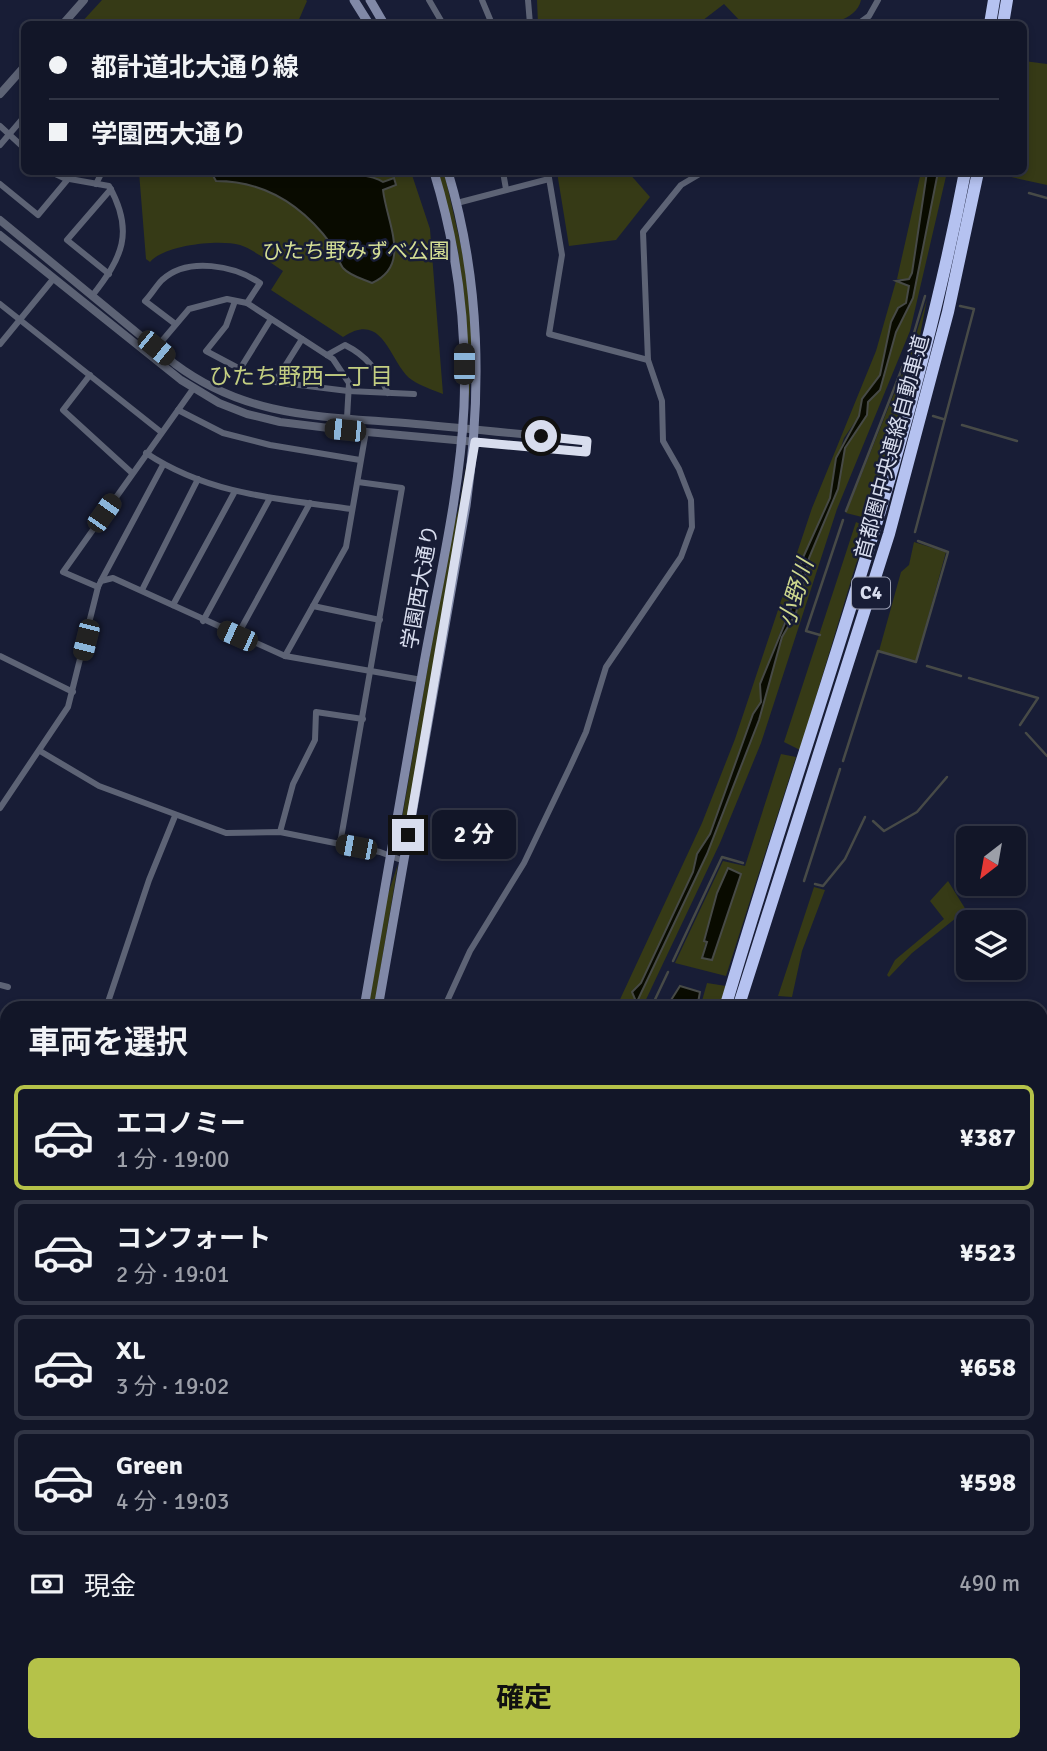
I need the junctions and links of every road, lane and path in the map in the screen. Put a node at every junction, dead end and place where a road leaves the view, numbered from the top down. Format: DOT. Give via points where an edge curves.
graph roads {
  1 [pos="68,0"];
  2 [pos="85,0"];
  3 [pos="354,0"];
  4 [pos="370,0"];
  5 [pos="429,0"];
  6 [pos="482,0"];
  7 [pos="528,0"];
  8 [pos="878,0"];
  9 [pos="993,0"];
  10 [pos="1007,0"];
  11 [pos="78,8"];
  12 [pos="66,21"];
  13 [pos="367,21"];
  14 [pos="382,21"];
  15 [pos="441,21"];
  16 [pos="491,21"];
  17 [pos="530,21"];
  18 [pos="862,21"];
  19 [pos="990,21"];
  20 [pos="1004,21"];
  21 [pos="21,70"];
  22 [pos="0,94"];
  23 [pos="21,120"];
  24 [pos="0,126"];
  25 [pos="9,134"];
  26 [pos="0,145"];
  27 [pos="21,145"];
  28 [pos="58,175"];
  29 [pos="100,175"];
  30 [pos="435,175"];
  31 [pos="449,175"];
  32 [pos="504,175"];
  33 [pos="549,175"];
  34 [pos="698,175"];
  35 [pos="964,175"];
  36 [pos="977,175"];
  37 [pos="68,179"];
  38 [pos="0,184"];
  39 [pos="96,184"];
  40 [pos="111,189"];
  41 [pos="506,189"];
  42 [pos="457,203"];
  43 [pos="0,220"];
  44 [pos="0,235"];
  45 [pos="109,274"];
  46 [pos="54,278"];
  47 [pos="92,296"];
  48 [pos="235,301"];
  49 [pos="247,303"];
  50 [pos="0,304"];
  51 [pos="271,319"];
  52 [pos="21,321"];
  53 [pos="174,323"];
  54 [pos="302,339"];
  55 [pos="0,344"];
  56 [pos="156,348"];
  57 [pos="327,355"];
  58 [pos="648,360"];
  59 [pos="90,375"];
  60 [pos="193,389"];
  61 [pos="348,391"];
  62 [pos="388,393"];
  63 [pos="414,394"];
  64 [pos="178,410"];
  65 [pos="346,418"];
  66 [pos="462,428"];
  67 [pos="476,429"];
  68 [pos="366,431"];
  69 [pos="161,432"];
  70 [pos="461,440"];
  71 [pos="475,442"];
  72 [pos="146,453"];
  73 [pos="360,460"];
  74 [pos="163,465"];
  75 [pos="132,474"];
  76 [pos="198,479"];
  77 [pos="358,482"];
  78 [pos="234,493"];
  79 [pos="270,498"];
  80 [pos="310,503"];
  81 [pos="352,509"];
  82 [pos="100,584"];
  83 [pos="142,590"];
  84 [pos="173,605"];
  85 [pos="313,606"];
  86 [pos="380,620"];
  87 [pos="203,621"];
  88 [pos="237,636"];
  89 [pos="0,656"];
  90 [pos="285,656"];
  91 [pos="371,672"];
  92 [pos="422,680"];
  93 [pos="73,692"];
  94 [pos="363,719"];
  95 [pos="40,751"];
  96 [pos="0,808"];
  97 [pos="174,816"];
  98 [pos="280,832"];
  99 [pos="340,844"];
  100 [pos="391,856"];
  101 [pos="404,861"];
  102 [pos="108,1001"];
  103 [pos="365,1001"];
  104 [pos="379,1001"];
  105 [pos="447,1001"];
  106 [pos="727,1001"];
  107 [pos="740,1001"];
  1 -- 11 [label="street"];
  2 -- 11 [label="street"];
  3 -- 13 [label="main road"];
  4 -- 14 [label="main road"];
  5 -- 15 [label="street"];
  6 -- 16 [label="street"];
  7 -- 17 [label="street"];
  8 -- 18 [label="street"];
  9 -- 19 [label="highway"];
  10 -- 20 [label="highway"];
  11 -- 12 [label="street"];
  21 -- 22 [label="street"];
  23 -- 25 [label="street"];
  24 -- 25 [label="street"];
  25 -- 26 [label="street"];
  25 -- 27 [label="street"];
  28 -- 37 [label="street"];
  29 -- 39 [label="street"];
  30 -- 66 [label="main road, 学園西大通り" via="459,294 464,343"];
  31 -- 42 [label="main road, 学園西大通り"];
  32 -- 41 [label="street"];
  33 -- 41 [label="street"];
  33 -- 58 [label="street" via="562,255 549,334"];
  34 -- 58 [label="street" via="681,185 643,232"];
  35 -- 106 [label="highway, 首都圏中央連絡自動車道 / C4" via="926,351 875,537"];
  36 -- 107 [label="highway, 首都圏中央連絡自動車道 / C4" via="948,312 899,499"];
  37 -- 38 [label="street" via="37,215"];
  37 -- 39 [label="street"];
  39 -- 40 [label="street"];
  40 -- 45 [label="street" via="120,204 123,239 119,259"];
  40 -- 45 [label="street" via="67,240"];
  41 -- 42 [label="street"];
  42 -- 67 [label="main road, 学園西大通り" via="473,292"];
  43 -- 47 [label="street"];
  44 -- 46 [label="street"];
  45 -- 47 [label="street"];
  46 -- 52 [label="street"];
  46 -- 60 [label="street"];
  47 -- 56 [label="street"];
  48 -- 49 [label="street"];
  48 -- 51 [label="street" via="226,326 206,351 240,369"];
  48 -- 53 [label="street" via="210,301 189,309"];
  49 -- 51 [label="street"];
  49 -- 53 [label="street" via="260,283 246,273 218,266 188,268 164,278 145,302"];
  50 -- 52 [label="street"];
  51 -- 54 [label="street"];
  52 -- 55 [label="street"];
  52 -- 59 [label="street"];
  53 -- 56 [label="street"];
  54 -- 57 [label="street"];
  54 -- 61 [label="street" via="275,382"];
  56 -- 65 [label="street" via="199,381 234,399 283,413"];
  57 -- 61 [label="street" via="349,383"];
  57 -- 62 [label="street" via="345,345 362,354"];
  58 -- 105 [label="street" via="663,401 663,441 691,499 692,527 681,557 606,667 586,732 524,863 470,951"];
  59 -- 69 [label="street"];
  59 -- 75 [label="street" via="62,410"];
  60 -- 64 [label="street"];
  60 -- 68 [label="street" via="262,419"];
  61 -- 62 [label="street"];
  61 -- 65 [label="street"];
  62 -- 63 [label="street"];
  64 -- 69 [label="street"];
  64 -- 73 [label="street" via="223,433"];
  65 -- 66 [label="street"];
  66 -- 67 [label="street"];
  66 -- 70 [label="main road, 学園西大通り"];
  67 -- 71 [label="main road, 学園西大通り"];
  67 -- 71 [label="street" via="587,441 586,452"];
  68 -- 70 [label="street"];
  68 -- 73 [label="street"];
  69 -- 72 [label="street"];
  70 -- 71 [label="street"];
  70 -- 92 [label="main road, 学園西大通り"];
  71 -- 101 [label="main road, 学園西大通り"];
  72 -- 74 [label="street"];
  72 -- 75 [label="street"];
  73 -- 77 [label="street"];
  74 -- 76 [label="street"];
  74 -- 82 [label="street"];
  75 -- 82 [label="street" via="63,572"];
  76 -- 78 [label="street"];
  76 -- 83 [label="street"];
  77 -- 81 [label="street"];
  77 -- 86 [label="street" via="402,488"];
  78 -- 79 [label="street"];
  78 -- 84 [label="street"];
  79 -- 80 [label="street"];
  79 -- 87 [label="street"];
  80 -- 81 [label="street"];
  80 -- 88 [label="street"];
  81 -- 85 [label="street" via="346,547"];
  82 -- 83 [label="street" via="113,578"];
  82 -- 93 [label="street"];
  83 -- 84 [label="street"];
  84 -- 87 [label="street"];
  85 -- 86 [label="street"];
  85 -- 90 [label="street"];
  86 -- 91 [label="street"];
  87 -- 88 [label="street"];
  88 -- 90 [label="street"];
  89 -- 93 [label="street"];
  90 -- 91 [label="street"];
  91 -- 92 [label="street"];
  91 -- 94 [label="street"];
  92 -- 100 [label="main road, 学園西大通り"];
  93 -- 95 [label="street"];
  94 -- 98 [label="street" via="317,712 315,740 293,784"];
  94 -- 99 [label="street"];
  95 -- 96 [label="street"];
  95 -- 97 [label="street" via="99,786"];
  97 -- 98 [label="street" via="226,833"];
  97 -- 102 [label="street"];
  98 -- 99 [label="street"];
  99 -- 100 [label="street"];
  100 -- 101 [label="street"];
  100 -- 103 [label="main road, 学園西大通り"];
  101 -- 104 [label="main road, 学園西大通り"];
}
